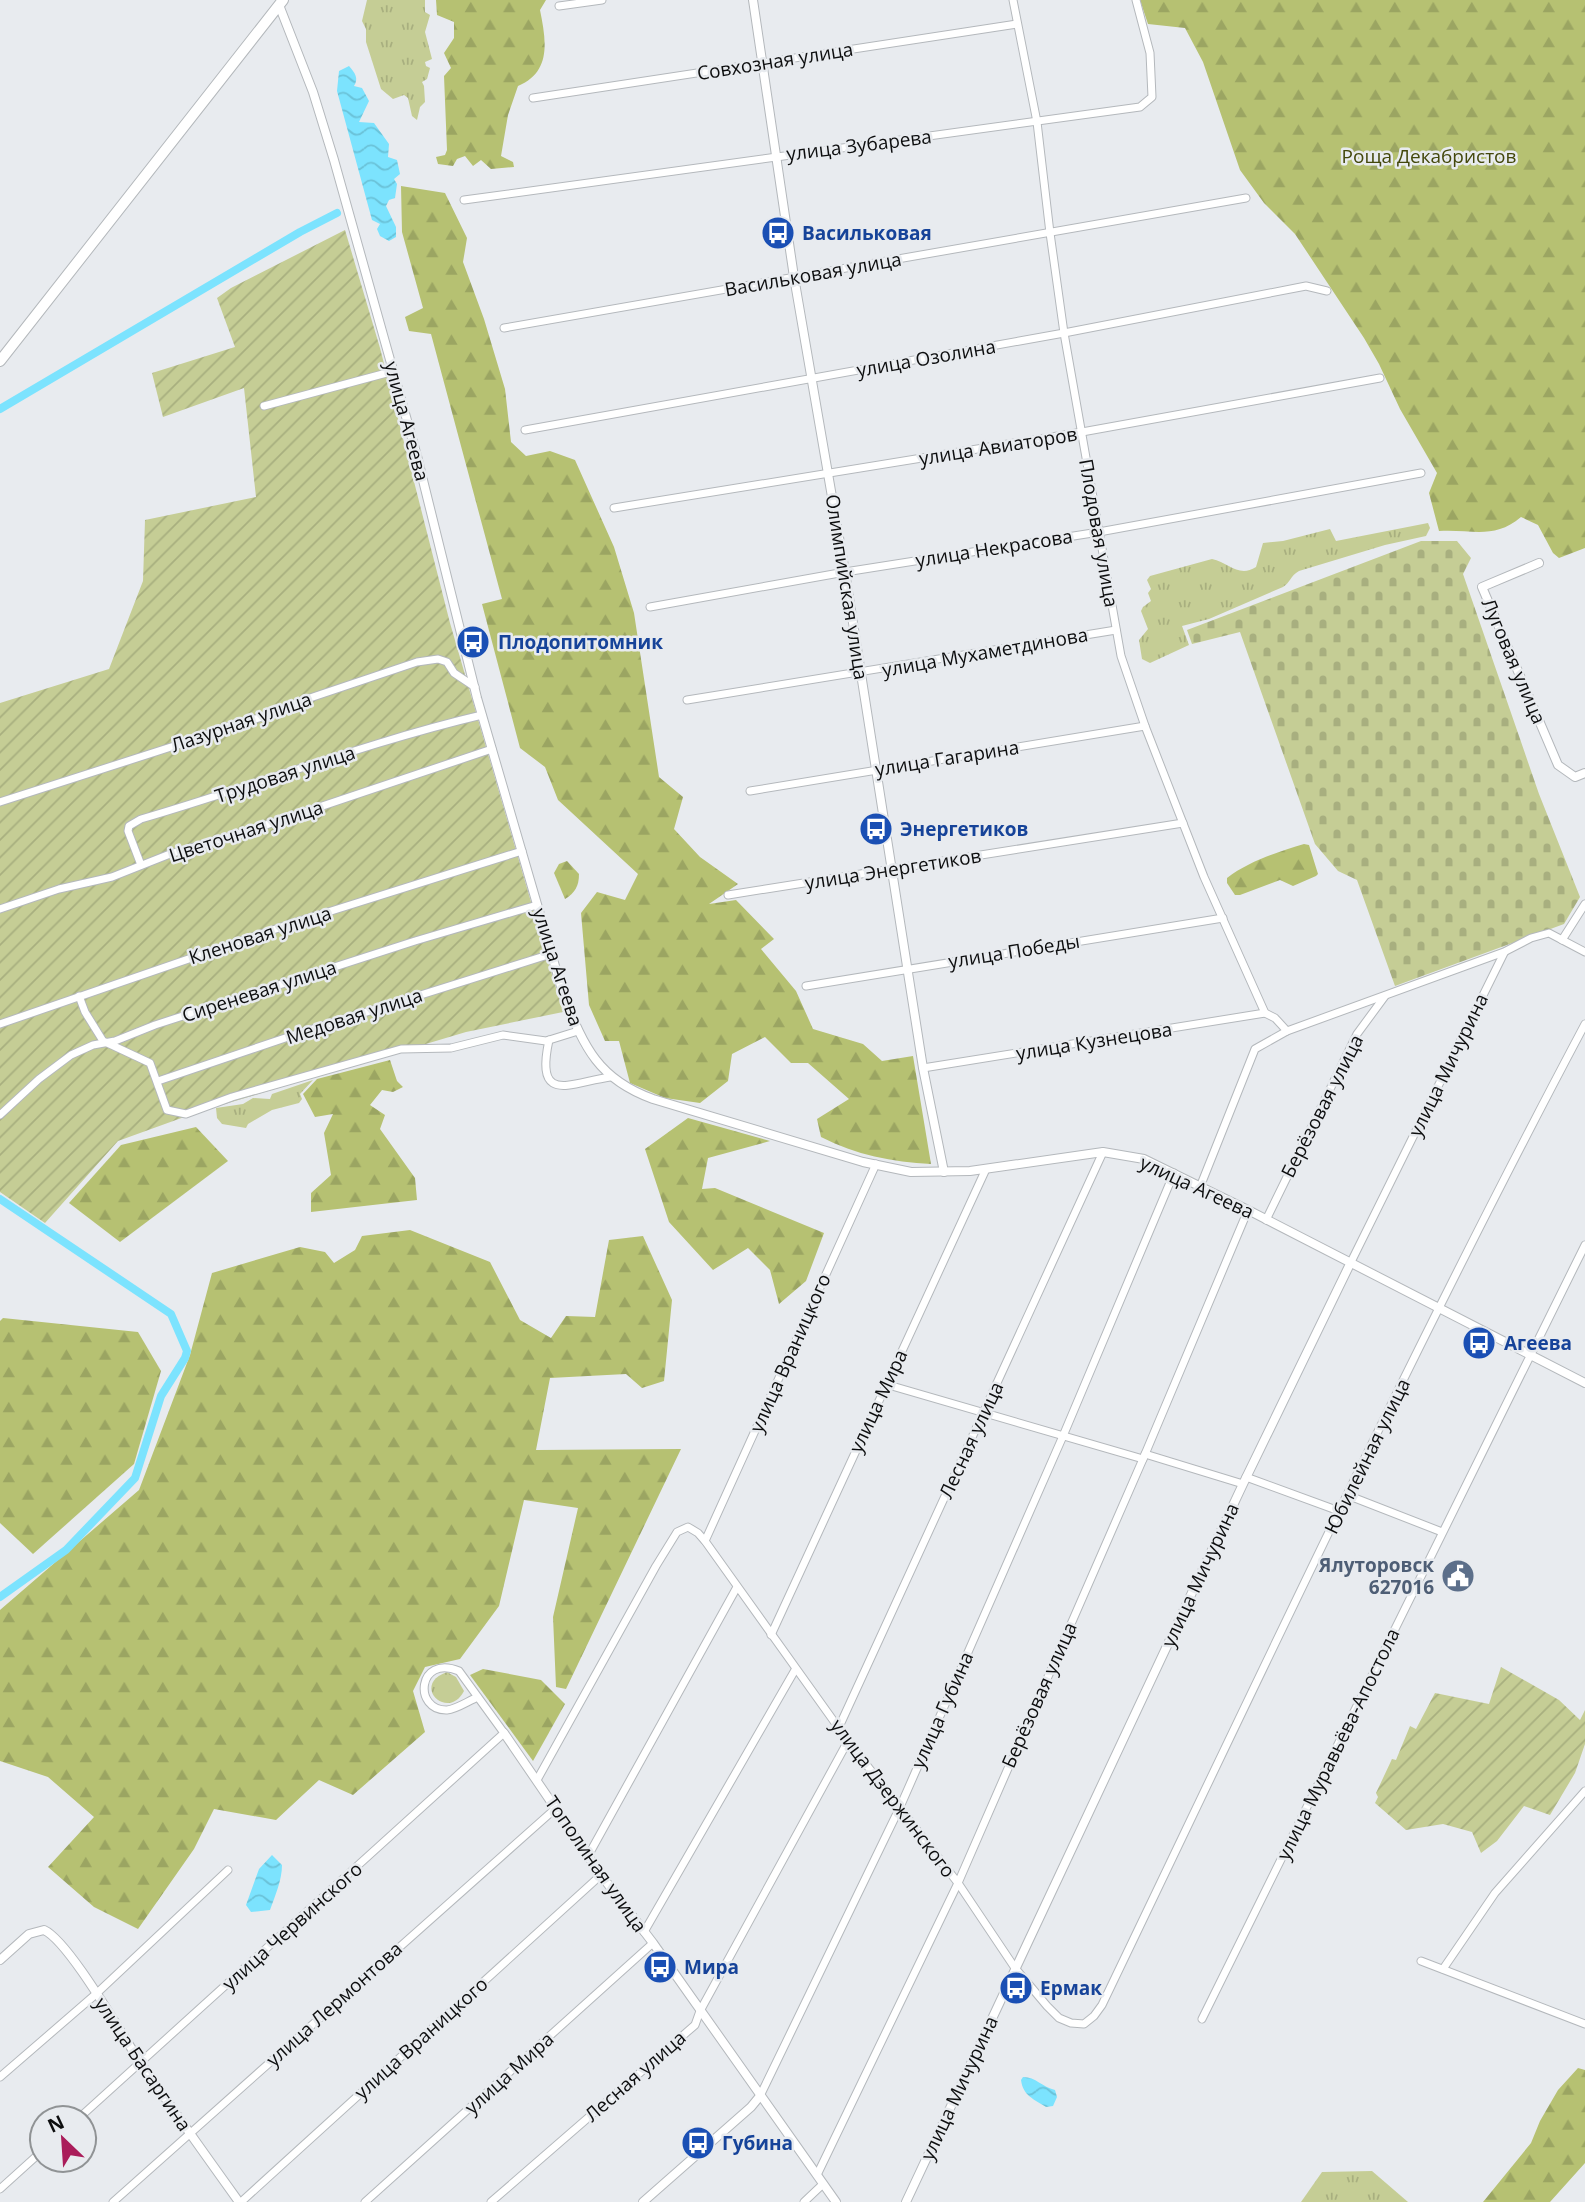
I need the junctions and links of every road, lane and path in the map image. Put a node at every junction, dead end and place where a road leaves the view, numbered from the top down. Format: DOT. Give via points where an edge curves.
graph roads {
  1 [pos="602,0"];
  2 [pos="752,0"];
  3 [pos="1013,0"];
  4 [pos="1136,0"];
  5 [pos="281,3"];
  6 [pos="559,6"];
  7 [pos="1017,24"];
  8 [pos="762,63"];
  9 [pos="533,98"];
  10 [pos="1037,122"];
  11 [pos="775,155"];
  12 [pos="1246,198"];
  13 [pos="464,200"];
  14 [pos="1049,233"];
  15 [pos="794,277"];
  16 [pos="1327,291"];
  17 [pos="504,328"];
  18 [pos="1065,333"];
  19 [pos="0,361"];
  20 [pos="394,371"];
  21 [pos="1380,378"];
  22 [pos="813,379"];
  23 [pos="264,406"];
  24 [pos="524,430"];
  25 [pos="1082,432"];
  26 [pos="1421,473"];
  27 [pos="829,474"];
  28 [pos="614,508"];
  29 [pos="1099,532"];
  30 [pos="1539,563"];
  31 [pos="845,572"];
  32 [pos="650,607"];
  33 [pos="1116,629"];
  34 [pos="860,673"];
  35 [pos="475,687"];
  36 [pos="687,700"];
  37 [pos="482,715"];
  38 [pos="1144,726"];
  39 [pos="492,749"];
  40 [pos="876,770"];
  41 [pos="1585,774"];
  42 [pos="750,791"];
  43 [pos="0,802"];
  44 [pos="1183,823"];
  45 [pos="522,851"];
  46 [pos="141,865"];
  47 [pos="893,868"];
  48 [pos="728,895"];
  49 [pos="1585,904"];
  50 [pos="537,905"];
  51 [pos="0,909"];
  52 [pos="1223,918"];
  53 [pos="1562,940"];
  54 [pos="1504,952"];
  55 [pos="1585,952"];
  56 [pos="551,954"];
  57 [pos="909,968"];
  58 [pos="806,986"];
  59 [pos="79,996"];
  60 [pos="1385,996"];
  61 [pos="1265,1013"];
  62 [pos="0,1024"];
  63 [pos="1585,1024"];
  64 [pos="578,1031"];
  65 [pos="1287,1031"];
  66 [pos="549,1040"];
  67 [pos="106,1043"];
  68 [pos="923,1068"];
  69 [pos="610,1077"];
  70 [pos="158,1081"];
  71 [pos="0,1115"];
  72 [pos="1103,1152"];
  73 [pos="876,1164"];
  74 [pos="986,1169"];
  75 [pos="944,1172"];
  76 [pos="1174,1173"];
  77 [pos="1200,1187"];
  78 [pos="1248,1210"];
  79 [pos="1266,1220"];
  80 [pos="1585,1245"];
  81 [pos="1350,1264"];
  82 [pos="1440,1308"];
  83 [pos="1530,1354"];
  84 [pos="1585,1383"];
  85 [pos="885,1384"];
  86 [pos="984,1414"];
  87 [pos="1063,1436"];
  88 [pos="1144,1456"];
  89 [pos="1245,1480"];
  90 [pos="1347,1495"];
  91 [pos="1339,1511"];
  92 [pos="1442,1532"];
  93 [pos="705,1541"];
  94 [pos="737,1587"];
  95 [pos="771,1635"];
  96 [pos="795,1670"];
  97 [pos="478,1697"];
  98 [pos="839,1727"];
  99 [pos="504,1733"];
  100 [pos="848,1741"];
  101 [pos="537,1780"];
  102 [pos="1585,1791"];
  103 [pos="900,1807"];
  104 [pos="556,1808"];
  105 [pos="588,1856"];
  106 [pos="228,1870"];
  107 [pos="601,1875"];
  108 [pos="958,1883"];
  109 [pos="644,1932"];
  110 [pos="653,1943"];
  111 [pos="0,1961"];
  112 [pos="1421,1961"];
  113 [pos="1015,1968"];
  114 [pos="1443,1969"];
  115 [pos="96,1994"];
  116 [pos="1102,2005"];
  117 [pos="700,2011"];
  118 [pos="1202,2019"];
  119 [pos="1585,2024"];
  120 [pos="141,2063"];
  121 [pos="0,2077"];
  122 [pos="760,2096"];
  123 [pos="95,2104"];
  124 [pos="191,2134"];
  125 [pos="28,2164"];
  126 [pos="817,2175"];
  127 [pos="823,2184"];
  128 [pos="0,2189"];
  129 [pos="113,2202"];
  130 [pos="240,2202"];
  131 [pos="365,2202"];
  132 [pos="491,2202"];
  133 [pos="643,2202"];
  134 [pos="804,2202"];
  135 [pos="836,2202"];
  136 [pos="906,2202"];
  1 -- 6 [label="street"];
  2 -- 8 [label="street, Олимпийская улица"];
  3 -- 7 [label="street, Плодовая улица"];
  4 -- 10 [label="street, улица Зубарева" via="1150,53 1152,97 1140,107"];
  5 -- 19 [label="main road"];
  5 -- 20 [label="street, улица Агеева" via="334,160"];
  7 -- 8 [label="street, Совхозная улица"];
  7 -- 10 [label="street, Плодовая улица"];
  8 -- 9 [label="street, Совхозная улица"];
  8 -- 11 [label="street, Олимпийская улица"];
  10 -- 11 [label="street, улица Зубарева"];
  10 -- 14 [label="street, Плодовая улица"];
  11 -- 13 [label="street, улица Зубарева"];
  11 -- 15 [label="street, Олимпийская улица"];
  12 -- 14 [label="street, Васильковая улица"];
  14 -- 15 [label="street, Васильковая улица"];
  14 -- 18 [label="street, Плодовая улица"];
  15 -- 17 [label="street, Васильковая улица"];
  15 -- 22 [label="street, Олимпийская улица"];
  16 -- 18 [label="street, улица Озолина" via="1306,286"];
  18 -- 22 [label="street, улица Озолина"];
  18 -- 25 [label="street, Плодовая улица"];
  20 -- 23 [label="street"];
  20 -- 35 [label="street, улица Агеева"];
  21 -- 25 [label="street, улица Авиаторов"];
  22 -- 24 [label="street, улица Озолина"];
  22 -- 27 [label="street, Олимпийская улица"];
  25 -- 27 [label="street, улица Авиаторов"];
  25 -- 29 [label="street, Плодовая улица"];
  26 -- 29 [label="street, улица Некрасова"];
  27 -- 28 [label="street, улица Авиаторов"];
  27 -- 31 [label="street, Олимпийская улица"];
  29 -- 31 [label="street, улица Некрасова"];
  29 -- 33 [label="street, Плодовая улица"];
  30 -- 41 [label="street, Луговая улица" via="1482,587 1558,765 1575,776"];
  31 -- 32 [label="street, улица Некрасова"];
  31 -- 34 [label="street, Олимпийская улица"];
  33 -- 34 [label="street, улица Мухаметдинова"];
  33 -- 38 [label="street, Плодовая улица"];
  34 -- 36 [label="street, улица Мухаметдинова"];
  34 -- 40 [label="street, Олимпийская улица"];
  35 -- 37 [label="street, улица Агеева"];
  35 -- 43 [label="street, Лазурная улица" via="454,673 447,662 417,663"];
  37 -- 39 [label="street, улица Агеева"];
  37 -- 46 [label="street, Трудовая улица" via="141,819 128,831"];
  38 -- 40 [label="street, улица Гагарина"];
  38 -- 44 [label="street, Плодовая улица"];
  39 -- 45 [label="street, улица Агеева"];
  39 -- 46 [label="street, Цветочная улица"];
  40 -- 42 [label="street, улица Гагарина"];
  40 -- 47 [label="street, Олимпийская улица"];
  44 -- 47 [label="street, улица Энергетиков"];
  44 -- 52 [label="street, Плодовая улица"];
  45 -- 50 [label="street, улица Агеева"];
  45 -- 59 [label="street, Кленовая улица"];
  46 -- 51 [label="street, Цветочная улица"];
  47 -- 48 [label="street, улица Энергетиков"];
  47 -- 57 [label="street, Олимпийская улица"];
  49 -- 53 [label="street"];
  50 -- 56 [label="street, улица Агеева"];
  50 -- 67 [label="street, Сиреневая улица"];
  52 -- 57 [label="street, улица Победы"];
  52 -- 61 [label="street, Плодовая улица"];
  53 -- 54 [label="street" via="1549,933"];
  53 -- 55 [label="street"];
  54 -- 60 [label="street"];
  54 -- 81 [label="street, улица Мичурина"];
  56 -- 64 [label="street, улица Агеева"];
  56 -- 70 [label="street, Медовая улица"];
  57 -- 58 [label="street, улица Победы"];
  57 -- 68 [label="street, Олимпийская улица"];
  59 -- 62 [label="street, Кленовая улица"];
  59 -- 67 [label="street"];
  60 -- 65 [label="street"];
  60 -- 79 [label="street, Берёзовая улица" via="1357,1034"];
  61 -- 65 [label="street, Плодовая улица"];
  61 -- 68 [label="street, улица Кузнецова"];
  63 -- 82 [label="street, Юбилейная улица"];
  64 -- 66 [label="street"];
  64 -- 69 [label="street, улица Агеева"];
  65 -- 77 [label="street" via="1255,1049"];
  66 -- 69 [label="street" via="544,1065 555,1085 564,1088"];
  66 -- 70 [label="street" via="503,1035 451,1048 401,1049 186,1114 167,1110"];
  67 -- 70 [label="street" via="150,1063"];
  67 -- 71 [label="street, Сиреневая улица" via="71,1055"];
  68 -- 75 [label="street, Олимпийская улица"];
  69 -- 73 [label="street, улица Агеева" via="653,1100"];
  72 -- 74 [label="street, улица Агеева"];
  72 -- 76 [label="street, улица Агеева" via="1144,1159"];
  72 -- 86 [label="street, Лесная улица"];
  73 -- 75 [label="street, улица Агеева" via="911,1172"];
  73 -- 93 [label="street, улица Враницкого"];
  74 -- 75 [label="street, улица Агеева"];
  74 -- 85 [label="street, улица Мира"];
  76 -- 77 [label="street, улица Агеева"];
  76 -- 87 [label="street, улица Губина"];
  77 -- 78 [label="street, улица Агеева"];
  78 -- 79 [label="street, улица Агеева"];
  78 -- 88 [label="street, Берёзовая улица"];
  79 -- 81 [label="street, улица Агеева"];
  80 -- 83 [label="street, улица Муравьёва-Апостола"];
  81 -- 82 [label="street, улица Агеева"];
  81 -- 89 [label="street, улица Мичурина"];
  82 -- 83 [label="street, улица Агеева"];
  82 -- 90 [label="street, Юбилейная улица"];
  83 -- 84 [label="street, улица Агеева"];
  83 -- 92 [label="street, улица Муравьёва-Апостола"];
  85 -- 86 [label="street"];
  85 -- 95 [label="street, улица Мира"];
  86 -- 87 [label="street"];
  86 -- 98 [label="street, Лесная улица"];
  87 -- 88 [label="street"];
  87 -- 103 [label="street, улица Губина"];
  88 -- 89 [label="street"];
  88 -- 108 [label="street, Берёзовая улица"];
  89 -- 91 [label="street"];
  89 -- 113 [label="street, улица Мичурина"];
  90 -- 91 [label="street, Юбилейная улица"];
  90 -- 92 [label="street"];
  91 -- 116 [label="street, Юбилейная улица"];
  92 -- 118 [label="street, улица Муравьёва-Апостола"];
  93 -- 94 [label="street, улица Дзержинского"];
  93 -- 101 [label="street, улица Дзержинского" via="688,1527 677,1532"];
  94 -- 95 [label="street, улица Дзержинского"];
  94 -- 105 [label="street"];
  95 -- 96 [label="street, улица Дзержинского"];
  96 -- 98 [label="street, улица Дзержинского"];
  96 -- 109 [label="street"];
  97 -- 97 [label="street, Тополиная улица" via="459,1671 448,1667 432,1671 424,1682 425,1695 435,1708 453,1709"];
  97 -- 99 [label="street, Тополиная улица"];
  98 -- 100 [label="street, улица Дзержинского"];
  99 -- 101 [label="street, Тополиная улица"];
  99 -- 120 [label="street, улица Червинского"];
  100 -- 103 [label="street, улица Дзержинского"];
  100 -- 117 [label="street, Лесная улица"];
  101 -- 104 [label="street, Тополиная улица"];
  102 -- 114 [label="street" via="1495,1893"];
  103 -- 108 [label="street, улица Дзержинского"];
  103 -- 122 [label="street, улица Губина"];
  104 -- 105 [label="street, Тополиная улица"];
  104 -- 124 [label="street, улица Лермонтова"];
  105 -- 107 [label="street, Тополиная улица"];
  106 -- 115 [label="street"];
  107 -- 109 [label="street, Тополиная улица"];
  107 -- 130 [label="street, улица Враницкого"];
  108 -- 113 [label="street, улица Дзержинского"];
  108 -- 126 [label="street, Берёзовая улица"];
  109 -- 110 [label="street, Тополиная улица"];
  110 -- 117 [label="street, Тополиная улица"];
  110 -- 131 [label="street, улица Мира"];
  111 -- 115 [label="street, улица Басаргина" via="29,1934 50,1932"];
  112 -- 114 [label="street"];
  113 -- 116 [label="street, улица Дзержинского" via="1059,2018 1084,2024"];
  113 -- 136 [label="street, улица Мичурина"];
  114 -- 119 [label="street"];
  115 -- 120 [label="street, улица Басаргина"];
  115 -- 121 [label="street"];
  117 -- 122 [label="street, Тополиная улица"];
  117 -- 132 [label="street, Лесная улица" via="695,2025"];
  120 -- 123 [label="street, улица Червинского"];
  120 -- 124 [label="street, улица Басаргина"];
  122 -- 126 [label="street, Тополиная улица"];
  122 -- 133 [label="street, улица Губина"];
  124 -- 129 [label="street, улица Лермонтова"];
  124 -- 130 [label="street, улица Басаргина"];
  125 -- 128 [label="street"];
  126 -- 127 [label="street, Тополиная улица"];
  127 -- 134 [label="street"];
  127 -- 135 [label="street, Тополиная улица"];
}
